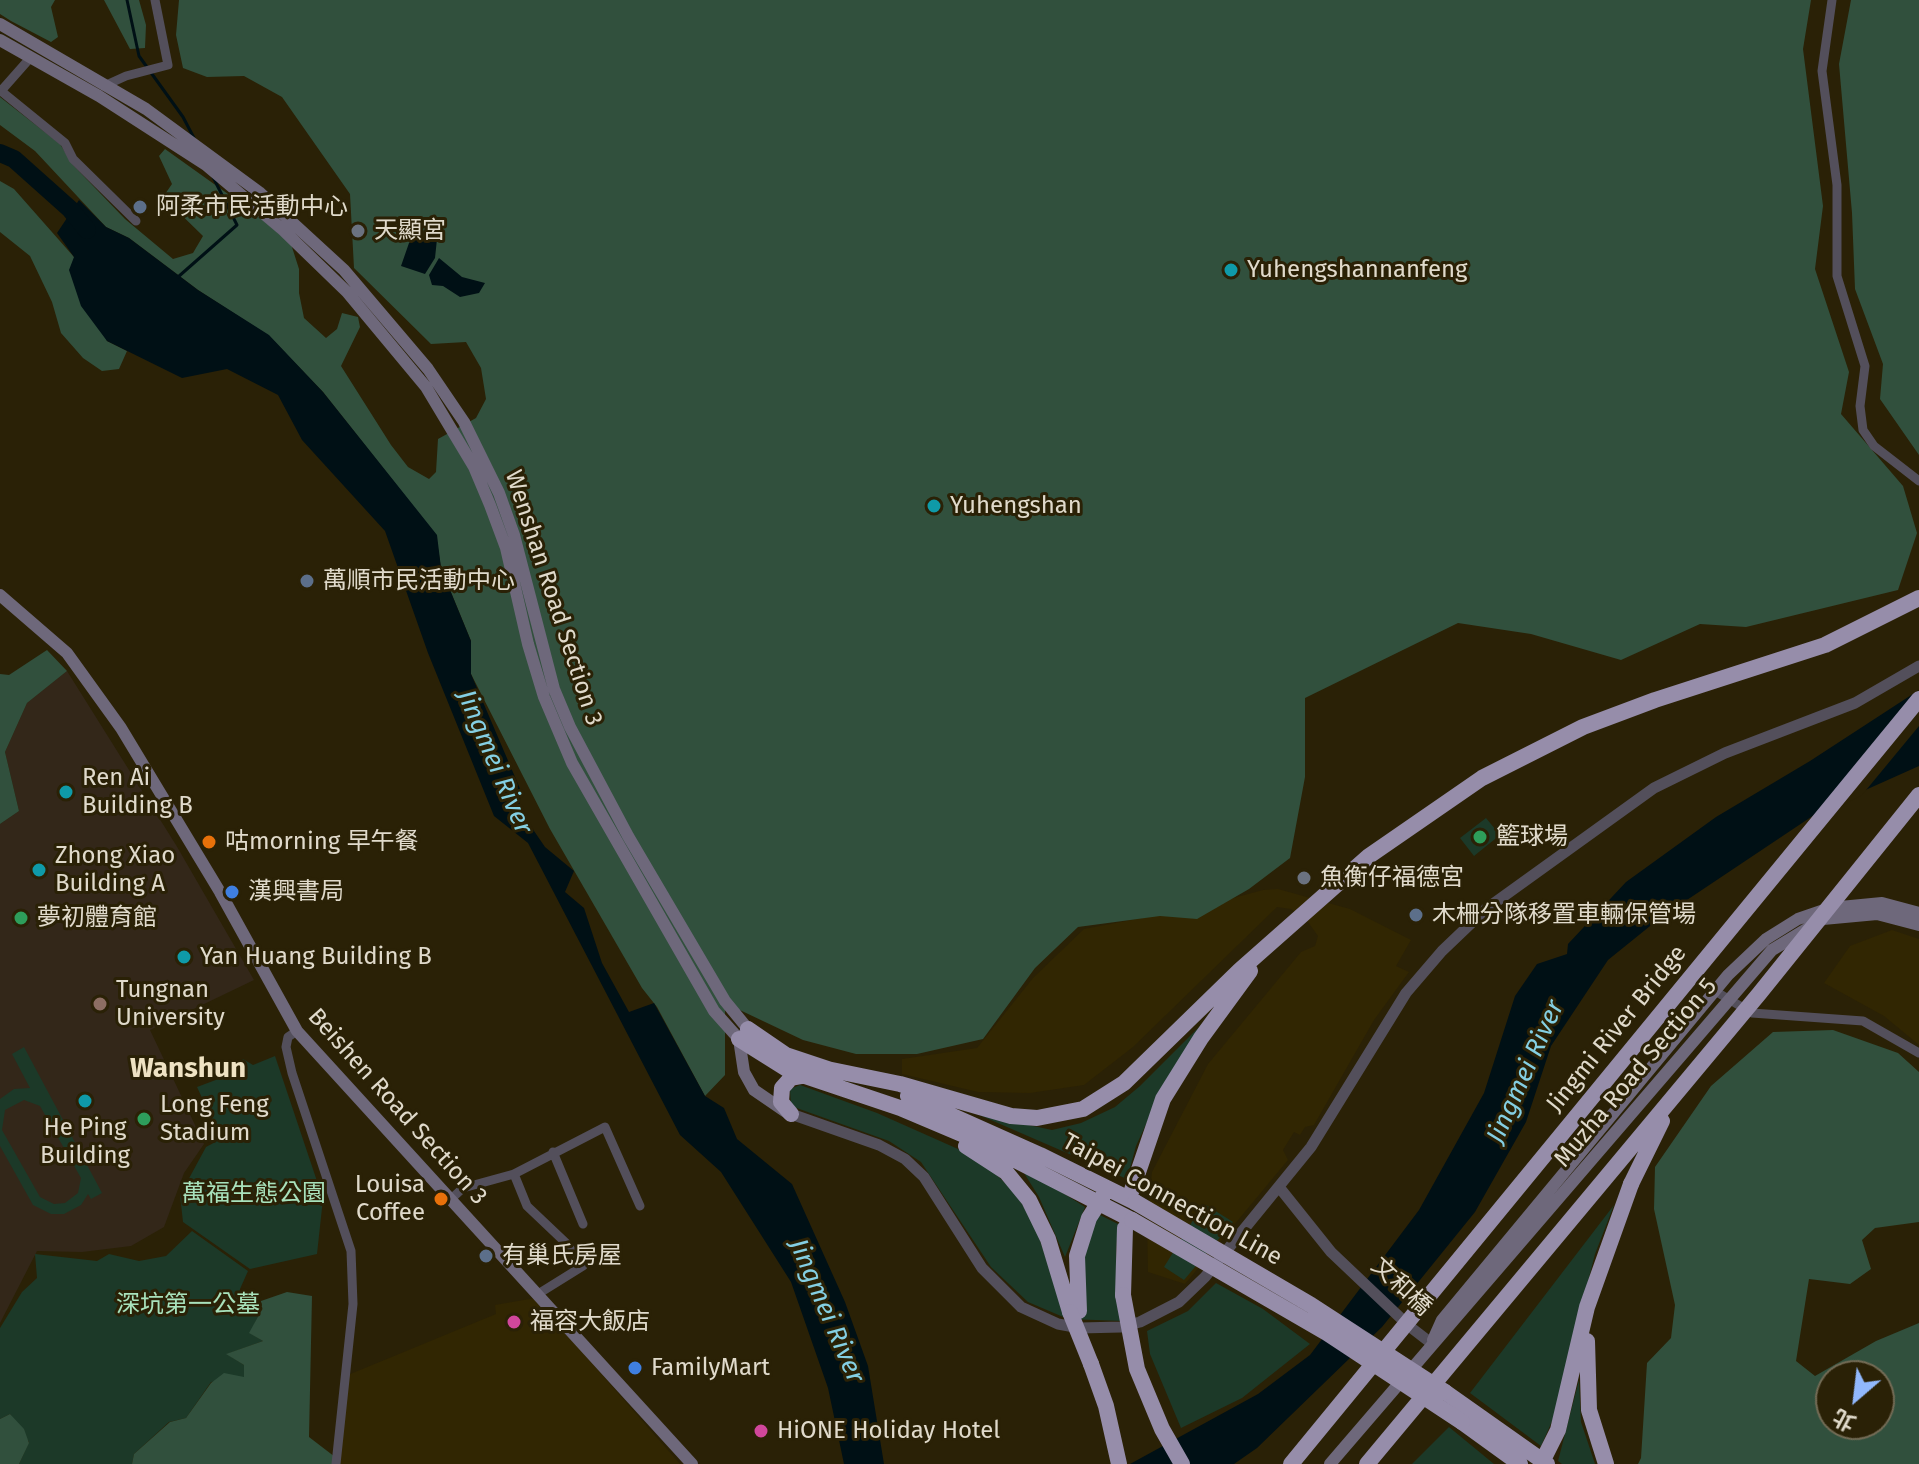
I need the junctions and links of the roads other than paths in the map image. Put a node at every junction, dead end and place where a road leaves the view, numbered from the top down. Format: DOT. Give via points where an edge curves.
graph roads {
  1 [pos="155,0"];
  2 [pos="1832,0"];
  3 [pos="0,24"];
  4 [pos="0,40"];
  5 [pos="31,57"];
  6 [pos="102,91"];
  7 [pos="136,221"];
  8 [pos="352,288"];
  9 [pos="1919,481"];
  10 [pos="0,595"];
  11 [pos="1919,598"];
  12 [pos="1919,666"];
  13 [pos="1919,699"];
  14 [pos="1919,795"];
  15 [pos="1919,913"];
  16 [pos="1919,925"];
  17 [pos="1289,928"];
  18 [pos="1715,991"];
  19 [pos="1759,994"];
  20 [pos="1726,1000"];
  21 [pos="297,1031"];
  22 [pos="744,1034"];
  23 [pos="1919,1053"];
  24 [pos="827,1069"];
  25 [pos="802,1076"];
  26 [pos="869,1097"];
  27 [pos="791,1114"];
  28 [pos="553,1152"];
  29 [pos="514,1174"];
  30 [pos="1279,1187"];
  31 [pos="1109,1188"];
  32 [pos="1133,1196"];
  33 [pos="450,1200"];
  34 [pos="1099,1202"];
  35 [pos="640,1206"];
  36 [pos="583,1224"];
  37 [pos="1128,1224"];
  38 [pos="1599,1270"];
  39 [pos="538,1294"];
  40 [pos="1074,1312"];
  41 [pos="1426,1339"];
  42 [pos="1543,1463"];
  43 [pos="336,1464"];
  44 [pos="692,1464"];
  45 [pos="1119,1464"];
  46 [pos="1182,1464"];
  47 [pos="1291,1464"];
  48 [pos="1330,1464"];
  49 [pos="1367,1464"];
  50 [pos="1520,1464"];
  51 [pos="1606,1464"];
  1 -- 6 [label="street" via="168,65 126,76"];
  2 -- 9 [label="street" via="1822,71 1837,185 1837,276 1865,366 1863,430 1874,446"];
  3 -- 6 [label="main road"];
  4 -- 5 [label="main road"];
  5 -- 6 [label="main road"];
  5 -- 7 [label="street" via="1,91 65,143 73,159"];
  6 -- 8 [label="main road, Wenshan Road Section 3" via="206,165"];
  6 -- 8 [label="main road, Wenshan Road Section 3" via="146,109 203,149 288,217"];
  8 -- 22 [label="main road, Wenshan Road Section 3" via="442,400 506,548 544,697 572,763 714,1011"];
  10 -- 21 [label="main road, Beishen Road Section 3" via="67,653 121,728"];
  11 -- 17 [label="highway" via="1789,659 1625,710 1526,754 1445,801 1369,856"];
  12 -- 30 [label="street" via="1855,703 1725,753 1654,788 1494,902 1406,993 1333,1115"];
  13 -- 47 [label="highway, Jingmi River Bridge, bridge"];
  14 -- 19 [label="highway, bridge"];
  15 -- 18 [label="main road, Muzha Road Section 5" via="1857,903 1798,919 1766,939"];
  16 -- 20 [label="main road, Muzha Road Section 5" via="1877,914 1823,919 1772,950"];
  17 -- 24 [label="highway" via="1124,1083 1083,1109 1037,1118 1011,1116"];
  17 -- 32 [label="highway" via="1248,974 1183,1065 1153,1122"];
  18 -- 20 [label="street"];
  18 -- 41 [label="main road, Muzha Road Section 5"];
  19 -- 38 [label="highway, bridge" via="1668,1110 1631,1184"];
  19 -- 49 [label="highway, bridge"];
  20 -- 23 [label="street" via="1770,1017 1863,1021"];
  20 -- 41 [label="main road, Muzha Road Section 5" via="1451,1327"];
  21 -- 33 [label="main road, Beishen Road Section 3"];
  21 -- 43 [label="street" via="288,1037 286,1047 292,1073 351,1251 353,1304"];
  22 -- 24 [label="highway, Taipei Connection Line"];
  22 -- 25 [label="highway, Taipei Connection Line" via="762,1057"];
  22 -- 27 [label="main road" via="744,1072 754,1090"];
  24 -- 31 [label="highway, Taipei Connection Line" via="947,1112"];
  25 -- 26 [label="highway, Taipei Connection Line"];
  25 -- 27 [label="highway" via="786,1082 780,1094"];
  26 -- 34 [label="highway, Taipei Connection Line" via="978,1141"];
  26 -- 40 [label="highway" via="974,1150 1019,1186 1037,1213"];
  27 -- 30 [label="street" via="905,1159 924,1177 982,1268 1008,1297 1039,1316 1080,1328 1130,1325 1179,1302"];
  28 -- 29 [label="street"];
  28 -- 35 [label="street" via="605,1127"];
  28 -- 36 [label="street"];
  29 -- 33 [label="street" via="463,1188"];
  29 -- 39 [label="street" via="527,1206 583,1266"];
  30 -- 41 [label="street, 文和橋" via="1342,1263"];
  31 -- 32 [label="highway, Taipei Connection Line"];
  31 -- 34 [label="highway"];
  32 -- 42 [label="highway, Taipei Connection Line, bridge" via="1445,1392"];
  33 -- 39 [label="main road, Beishen Road Section 3"];
  34 -- 37 [label="highway, Taipei Connection Line"];
  34 -- 40 [label="highway" via="1082,1233"];
  37 -- 46 [label="highway, bridge" via="1123,1295 1137,1369"];
  37 -- 50 [label="highway, Taipei Connection Line, bridge" via="1327,1333"];
  38 -- 42 [label="highway" via="1558,1430"];
  38 -- 51 [label="highway" via="1586,1381 1596,1441"];
  39 -- 44 [label="main road, Beishen Road Section 3"];
  40 -- 45 [label="highway, bridge"];
  41 -- 48 [label="main road, Muzha Road Section 5"];
}
